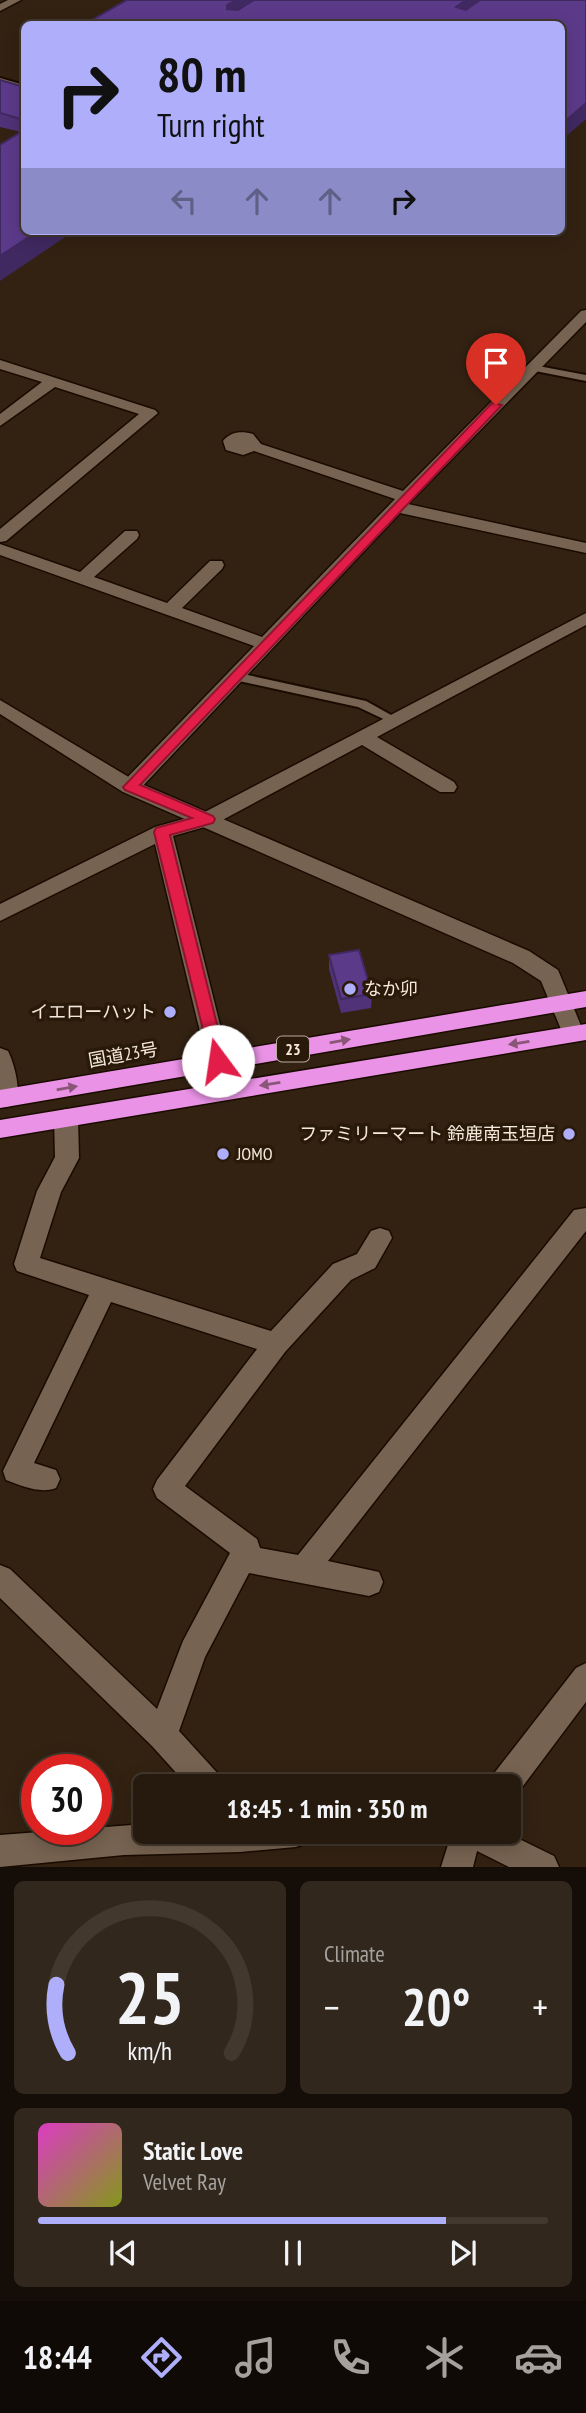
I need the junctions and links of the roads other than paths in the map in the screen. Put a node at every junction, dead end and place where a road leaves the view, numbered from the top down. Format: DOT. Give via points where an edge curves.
graph roads {
  1 [pos="16,0"];
  2 [pos="0,8"];
  3 [pos="0,80"];
  4 [pos="21,85"];
  5 [pos="583,322"];
  6 [pos="0,364"];
  7 [pos="533,368"];
  8 [pos="586,378"];
  9 [pos="53,381"];
  10 [pos="0,421"];
  11 [pos="253,446"];
  12 [pos="401,502"];
  13 [pos="131,535"];
  14 [pos="0,537"];
  15 [pos="0,548"];
  16 [pos="586,548"];
  17 [pos="216,565"];
  18 [pos="83,578"];
  19 [pos="170,610"];
  20 [pos="586,618"];
  21 [pos="264,644"];
  22 [pos="234,676"];
  23 [pos="0,706"];
  24 [pos="394,720"];
  25 [pos="363,737"];
  26 [pos="130,787"];
  27 [pos="447,788"];
  28 [pos="208,819"];
  29 [pos="162,832"];
  30 [pos="0,913"];
  31 [pos="586,999"];
  32 [pos="563,1003"];
  33 [pos="580,1032"];
  34 [pos="0,1057"];
  35 [pos="218,1061"];
  36 [pos="4,1099"];
  37 [pos="66,1118"];
  38 [pos="0,1129"];
  39 [pos="583,1217"];
  40 [pos="380,1238"];
  41 [pos="105,1289"];
  42 [pos="276,1344"];
  43 [pos="46,1479"];
  44 [pos="242,1559"];
  45 [pos="303,1570"];
  46 [pos="0,1579"];
  47 [pos="369,1582"];
  48 [pos="586,1678"];
  49 [pos="163,1735"];
  50 [pos="198,1774"];
  51 [pos="513,1774"];
  52 [pos="133,1840"];
  53 [pos="466,1844"];
  54 [pos="495,1844"];
  55 [pos="0,1851"];
  56 [pos="457,1867"];
  57 [pos="543,1867"];
  1 -- 2 [label="street"];
  3 -- 4 [label="lane"];
  5 -- 7 [label="street"];
  6 -- 9 [label="street"];
  7 -- 8 [label="lane"];
  7 -- 12 [label="street"];
  9 -- 10 [label="street"];
  9 -- 14 [label="street" via="150,413"];
  11 -- 12 [label="street"];
  12 -- 16 [label="street"];
  12 -- 21 [label="street"];
  13 -- 18 [label="street"];
  15 -- 18 [label="street"];
  17 -- 19 [label="street"];
  18 -- 19 [label="street"];
  19 -- 21 [label="street"];
  20 -- 24 [label="street"];
  21 -- 22 [label="street"];
  22 -- 24 [label="lane" via="362,704"];
  22 -- 26 [label="street"];
  23 -- 26 [label="street"];
  24 -- 25 [label="street"];
  25 -- 27 [label="street"];
  25 -- 28 [label="street"];
  26 -- 28 [label="street"];
  28 -- 29 [label="street"];
  28 -- 32 [label="street" via="521,957 550,976"];
  29 -- 30 [label="street"];
  29 -- 35 [label="street"];
  31 -- 32 [label="highway, 国道23号 / 23"];
  32 -- 33 [label="street"];
  35 -- 32 [label="highway, 国道23号 / 23, one-way"];
  33 -- 37 [label="highway, 23, one-way"];
  34 -- 36 [label="street"];
  36 -- 35 [label="highway, 国道23号 / 23, one-way"];
  37 -- 38 [label="highway, 23"];
  37 -- 41 [label="street" via="67,1158 49,1191 26,1264"];
  39 -- 45 [label="street"];
  40 -- 42 [label="street" via="366,1261 342,1272"];
  41 -- 42 [label="street"];
  41 -- 43 [label="street" via="16,1471"];
  42 -- 44 [label="street" via="167,1489 247,1549"];
  44 -- 45 [label="street"];
  44 -- 49 [label="street" via="193,1651"];
  45 -- 47 [label="street"];
  46 -- 49 [label="street"];
  48 -- 51 [label="street"];
  49 -- 50 [label="street"];
  52 -- 55 [label="street"];
  53 -- 56 [label="street"];
  54 -- 57 [label="street"];
}
